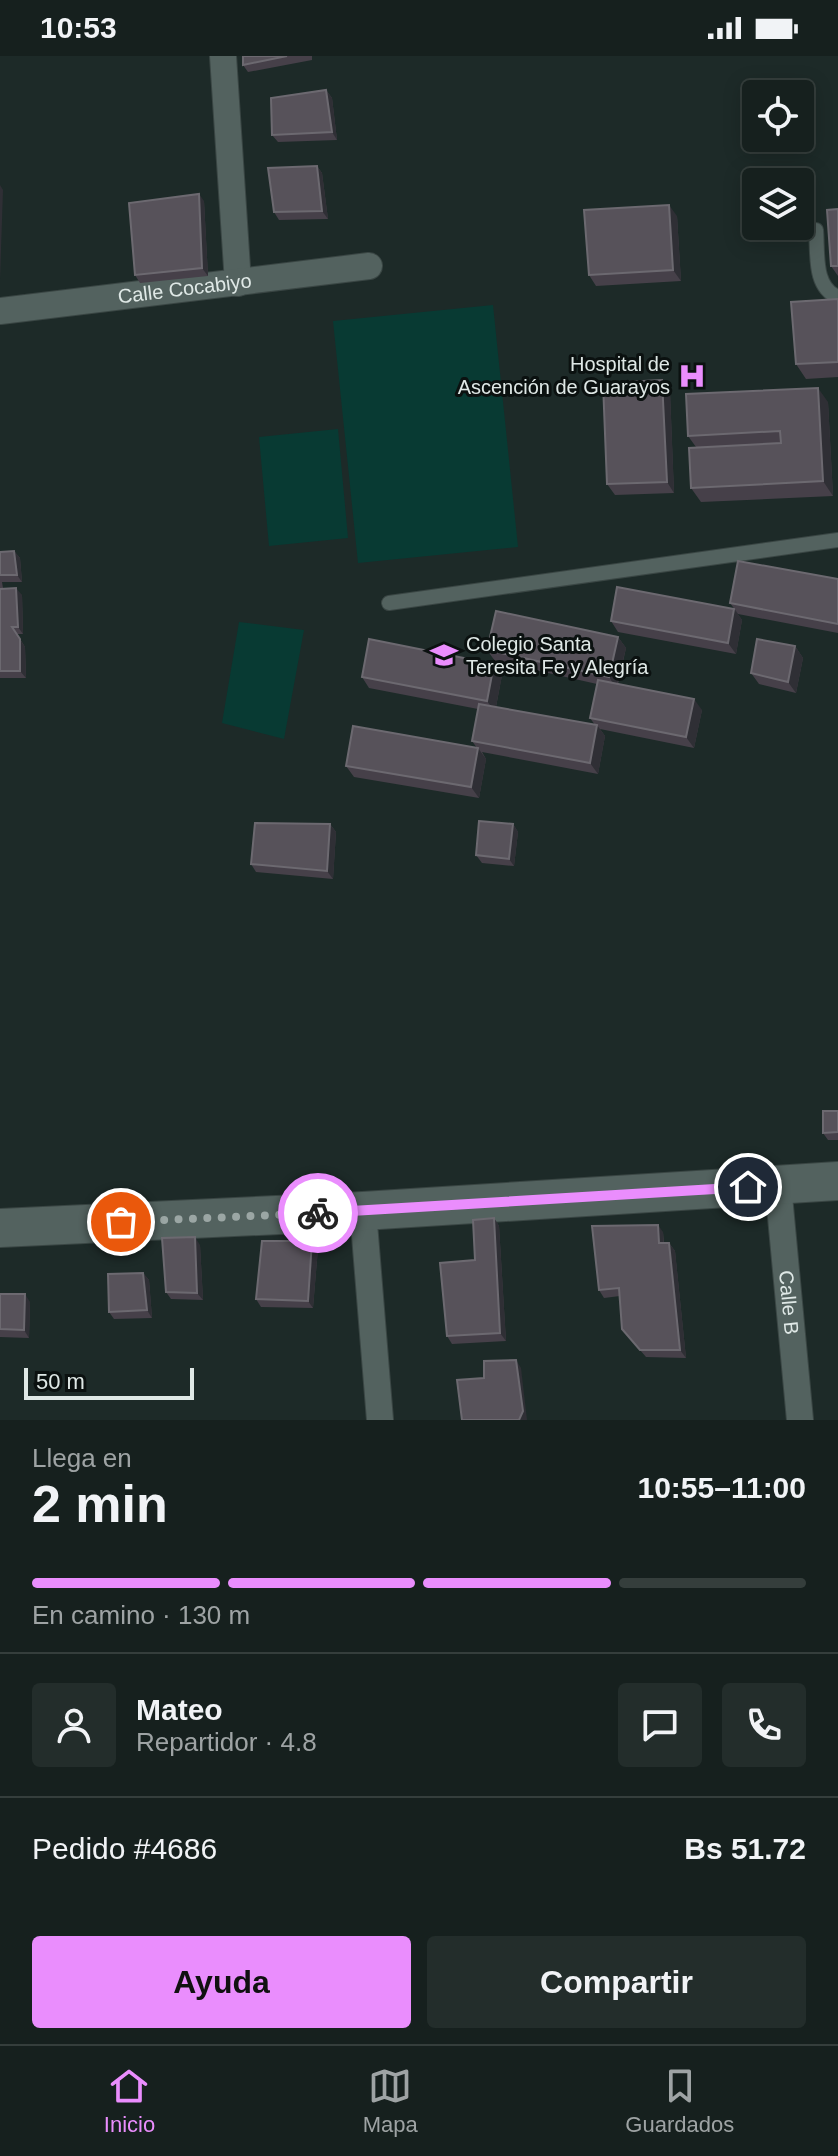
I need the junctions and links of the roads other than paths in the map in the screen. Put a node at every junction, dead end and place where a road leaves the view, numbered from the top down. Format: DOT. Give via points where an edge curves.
graph roads {
  1 [pos="223,56"];
  2 [pos="816,230"];
  3 [pos="369,266"];
  4 [pos="238,283"];
  5 [pos="838,297"];
  6 [pos="0,311"];
  7 [pos="838,540"];
  8 [pos="389,603"];
  9 [pos="838,1181"];
  10 [pos="778,1185"];
  11 [pos="363,1211"];
  12 [pos="0,1228"];
  13 [pos="380,1420"];
  14 [pos="800,1420"];
  1 -- 4 [label="street"];
  2 -- 5 [label="lane" via="820,282"];
  3 -- 4 [label="street, Calle Cocabiyo"];
  4 -- 6 [label="street, Calle Cocabiyo"];
  7 -- 8 [label="lane"];
  9 -- 10 [label="main road"];
  10 -- 11 [label="main road"];
  10 -- 14 [label="street, Calle B"];
  11 -- 12 [label="main road"];
  11 -- 13 [label="street"];
}
